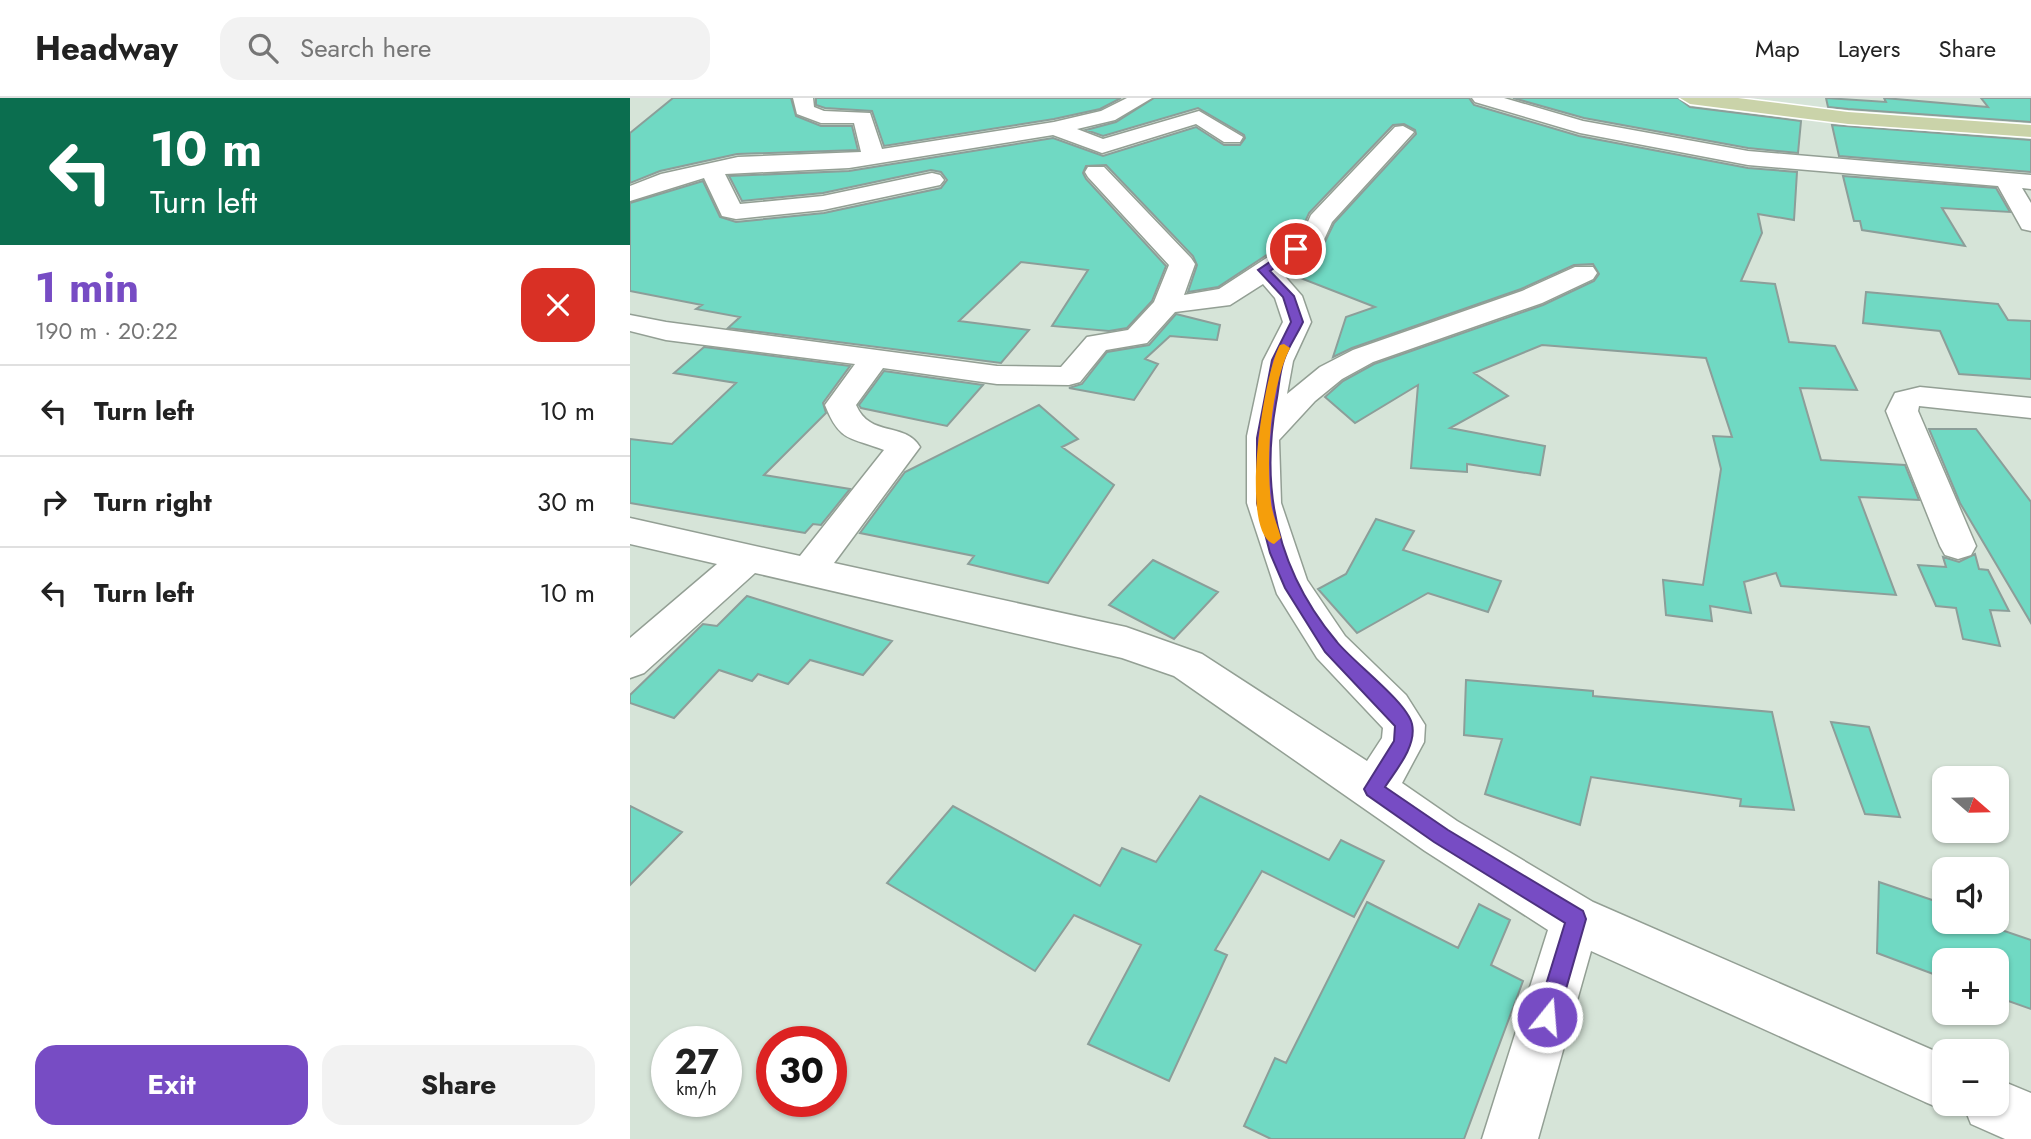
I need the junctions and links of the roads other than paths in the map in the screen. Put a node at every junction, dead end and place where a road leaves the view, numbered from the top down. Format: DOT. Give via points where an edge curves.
graph roads {
  1 [pos="803,98"];
  2 [pos="1142,98"];
  3 [pos="1482,98"];
  4 [pos="1690,98"];
  5 [pos="1055,128"];
  6 [pos="2031,131"];
  7 [pos="1402,132"];
  8 [pos="1232,137"];
  9 [pos="873,158"];
  10 [pos="711,168"];
  11 [pos="1096,172"];
  12 [pos="932,180"];
  13 [pos="2006,180"];
  14 [pos="2031,182"];
  15 [pos="630,194"];
  16 [pos="2031,224"];
  17 [pos="1264,270"];
  18 [pos="1584,273"];
  19 [pos="1167,305"];
  20 [pos="630,323"];
  21 [pos="875,358"];
  22 [pos="2031,408"];
  23 [pos="1263,438"];
  24 [pos="630,531"];
  25 [pos="1958,546"];
  26 [pos="749,557"];
  27 [pos="810,569"];
  28 [pos="630,662"];
  29 [pos="1441,836"];
  30 [pos="1576,919"];
  31 [pos="1932,1078"];
  32 [pos="2009,1112"];
  33 [pos="2031,1122"];
  34 [pos="1510,1139"];
  1 -- 9 [label="street" via="804,110 814,117 863,117"];
  2 -- 5 [label="street" via="1108,116"];
  3 -- 13 [label="street" via="1580,127 1748,158"];
  4 -- 6 [label="main road" via="1874,121"];
  5 -- 8 [label="street" via="1102,146 1199,117"];
  5 -- 9 [label="street"];
  7 -- 17 [label="street" via="1320,220 1312,239"];
  9 -- 10 [label="street"];
  10 -- 12 [label="street" via="731,211 736,212 823,203"];
  10 -- 15 [label="street"];
  11 -- 19 [label="street" via="1182,264"];
  13 -- 14 [label="street"];
  13 -- 16 [label="street"];
  17 -- 19 [label="street" via="1220,299"];
  17 -- 23 [label="street" via="1289,296 1297,322 1278,360"];
  18 -- 23 [label="street" via="1532,298 1363,356 1304,394"];
  19 -- 21 [label="street" via="1137,337 1097,343 1075,372 1060,378 998,375"];
  20 -- 21 [label="street"];
  21 -- 27 [label="street" via="840,405 843,415 847,425 862,435 904,447"];
  22 -- 25 [label="street" via="1920,396 1906,400 1902,411"];
  23 -- 29 [label="street" via="1264,503 1290,584 1331,647 1404,725 1403,743 1374,789"];
  24 -- 26 [label="street"];
  26 -- 27 [label="street"];
  26 -- 28 [label="street"];
  27 -- 29 [label="street" via="1126,643 1188,665"];
  29 -- 30 [label="street"];
  30 -- 31 [label="street"];
  30 -- 34 [label="street"];
  32 -- 33 [label="street"];
}
